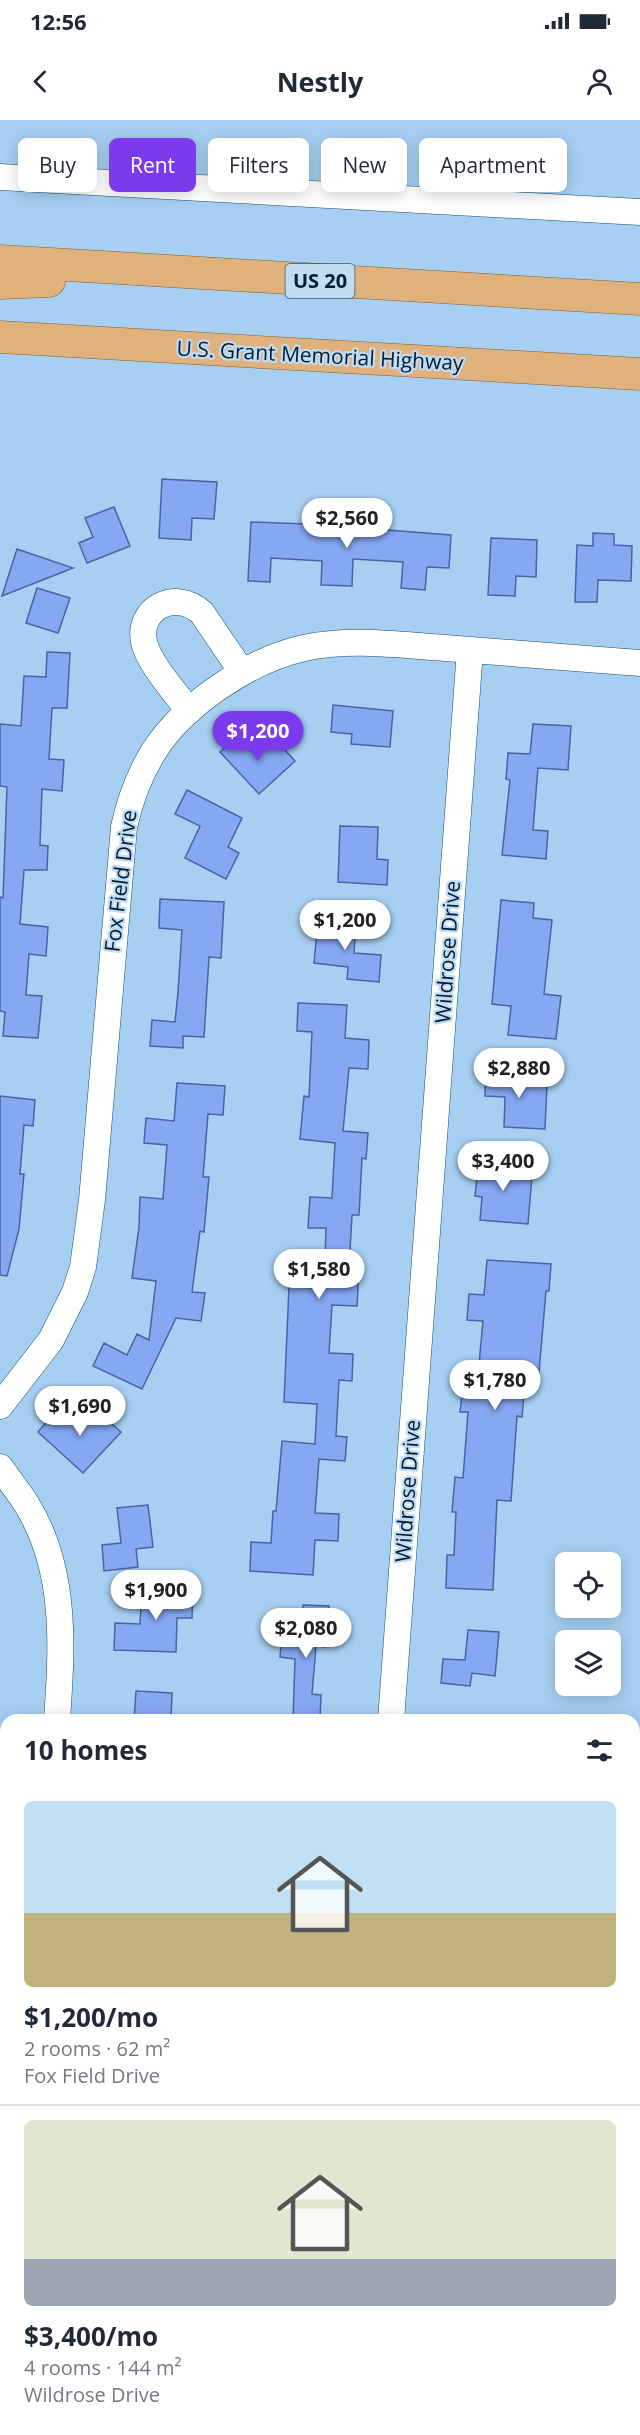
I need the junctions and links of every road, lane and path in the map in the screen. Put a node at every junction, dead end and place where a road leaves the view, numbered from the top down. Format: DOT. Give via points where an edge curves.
graph roads {
  1 [pos="0,177"];
  2 [pos="640,212"];
  3 [pos="0,261"];
  4 [pos="164,272"];
  5 [pos="0,283"];
  6 [pos="640,299"];
  7 [pos="0,337"];
  8 [pos="640,374"];
  9 [pos="470,650"];
  10 [pos="640,663"];
  11 [pos="242,672"];
  12 [pos="189,711"];
  13 [pos="0,1406"];
  14 [pos="0,1467"];
  15 [pos="57,1714"];
  16 [pos="391,1714"];
  1 -- 2 [label="street"];
  3 -- 4 [label="main road, US 20"];
  4 -- 5 [label="main road"];
  4 -- 6 [label="main road, US 20"];
  7 -- 8 [label="main road, U.S. Grant Memorial Highway"];
  9 -- 10 [label="street, Fox Field Drive"];
  9 -- 11 [label="street, Fox Field Drive" via="371,643 315,647 272,657"];
  9 -- 16 [label="street, Wildrose Drive"];
  11 -- 12 [label="street, Fox Field Drive"];
  11 -- 12 [label="street" via="193,605 171,601 160,606 147,622 144,639 148,653"];
  12 -- 13 [label="street, Fox Field Drive" via="155,750 130,800 124,827 83,1267 51,1340"];
  14 -- 15 [label="street" via="28,1506 51,1564 61,1622"];
}
